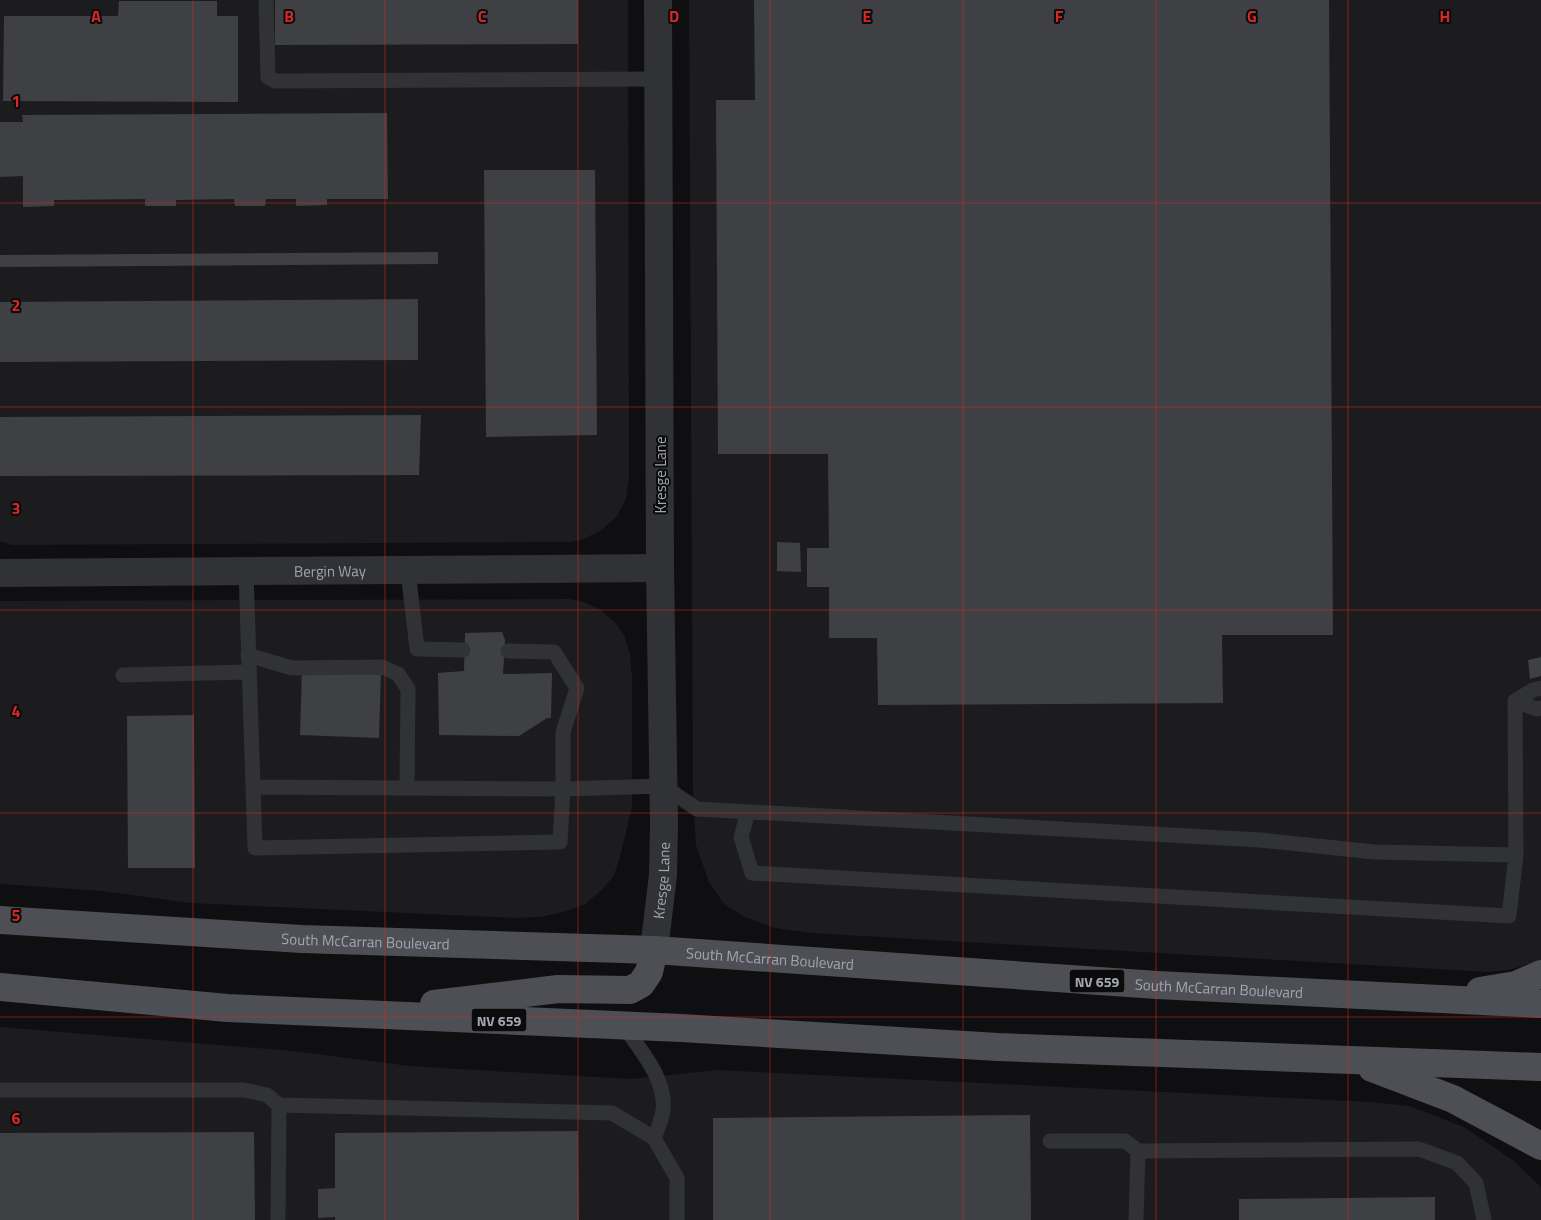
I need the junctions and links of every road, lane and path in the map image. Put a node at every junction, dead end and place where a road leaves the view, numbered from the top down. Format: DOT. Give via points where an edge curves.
graph roads {
  1 [pos="266,0"];
  2 [pos="658,0"];
  3 [pos="658,79"];
  4 [pos="660,568"];
  5 [pos="408,570"];
  6 [pos="246,571"];
  7 [pos="0,572"];
  8 [pos="463,650"];
  9 [pos="508,651"];
  10 [pos="248,656"];
  11 [pos="249,672"];
  12 [pos="124,675"];
  13 [pos="1541,688"];
  14 [pos="1515,701"];
  15 [pos="1541,708"];
  16 [pos="663,786"];
  17 [pos="253,787"];
  18 [pos="407,788"];
  19 [pos="563,790"];
  20 [pos="748,812"];
  21 [pos="1516,854"];
  22 [pos="0,920"];
  23 [pos="654,950"];
  24 [pos="1541,974"];
  25 [pos="0,987"];
  26 [pos="1436,1000"];
  27 [pos="1541,1004"];
  28 [pos="353,1014"];
  29 [pos="623,1026"];
  30 [pos="1350,1060"];
  31 [pos="1541,1067"];
  32 [pos="0,1090"];
  33 [pos="279,1106"];
  34 [pos="654,1138"];
  35 [pos="1050,1141"];
  36 [pos="1541,1146"];
  37 [pos="1138,1151"];
  38 [pos="278,1220"];
  39 [pos="677,1220"];
  40 [pos="1136,1220"];
  41 [pos="1484,1220"];
  1 -- 3 [label="lane" via="268,78 275,81"];
  2 -- 3 [label="street, Kresge Lane"];
  3 -- 4 [label="street, Kresge Lane"];
  4 -- 5 [label="street, Bergin Way"];
  4 -- 16 [label="street, Kresge Lane"];
  5 -- 6 [label="street, Bergin Way"];
  5 -- 8 [label="lane" via="417,649"];
  6 -- 7 [label="street, Bergin Way"];
  6 -- 10 [label="lane"];
  9 -- 19 [label="lane" via="554,652 577,688 563,732"];
  10 -- 11 [label="lane"];
  10 -- 18 [label="lane" via="292,668 382,667 398,674 408,689"];
  11 -- 12 [label="lane"];
  11 -- 17 [label="lane"];
  13 -- 14 [label="lane"];
  14 -- 15 [label="lane"];
  14 -- 21 [label="lane"];
  16 -- 19 [label="lane"];
  16 -- 20 [label="lane" via="697,809"];
  16 -- 23 [label="street, Kresge Lane" via="663,875"];
  17 -- 18 [label="lane"];
  17 -- 19 [label="lane" via="255,848 560,842"];
  18 -- 19 [label="lane"];
  20 -- 21 [label="lane" via="1260,840 1374,852"];
  20 -- 21 [label="lane" via="741,837 752,873 1509,916"];
  22 -- 23 [label="main road, South McCarran Boulevard / NV 659" via="302,939"];
  23 -- 26 [label="main road, South McCarran Boulevard / NV 659" via="1167,986"];
  23 -- 28 [label="main road" via="645,978 630,990 558,989"];
  24 -- 26 [label="main road" via="1516,985"];
  25 -- 28 [label="main road, NV 659" via="227,1008"];
  26 -- 27 [label="main road, South McCarran Boulevard / NV 659"];
  28 -- 29 [label="main road, NV 659"];
  29 -- 30 [label="main road, NV 659" via="998,1047"];
  29 -- 34 [label="lane" via="646,1058 662,1090 662,1114"];
  30 -- 31 [label="main road, NV 659"];
  30 -- 36 [label="main road" via="1453,1099"];
  32 -- 33 [label="lane" via="244,1090 267,1095"];
  33 -- 34 [label="lane" via="612,1113"];
  33 -- 38 [label="lane"];
  34 -- 39 [label="lane" via="677,1178"];
  35 -- 37 [label="lane" via="1125,1141"];
  37 -- 40 [label="lane"];
  37 -- 41 [label="lane" via="1419,1149 1457,1163 1476,1183"];
}
